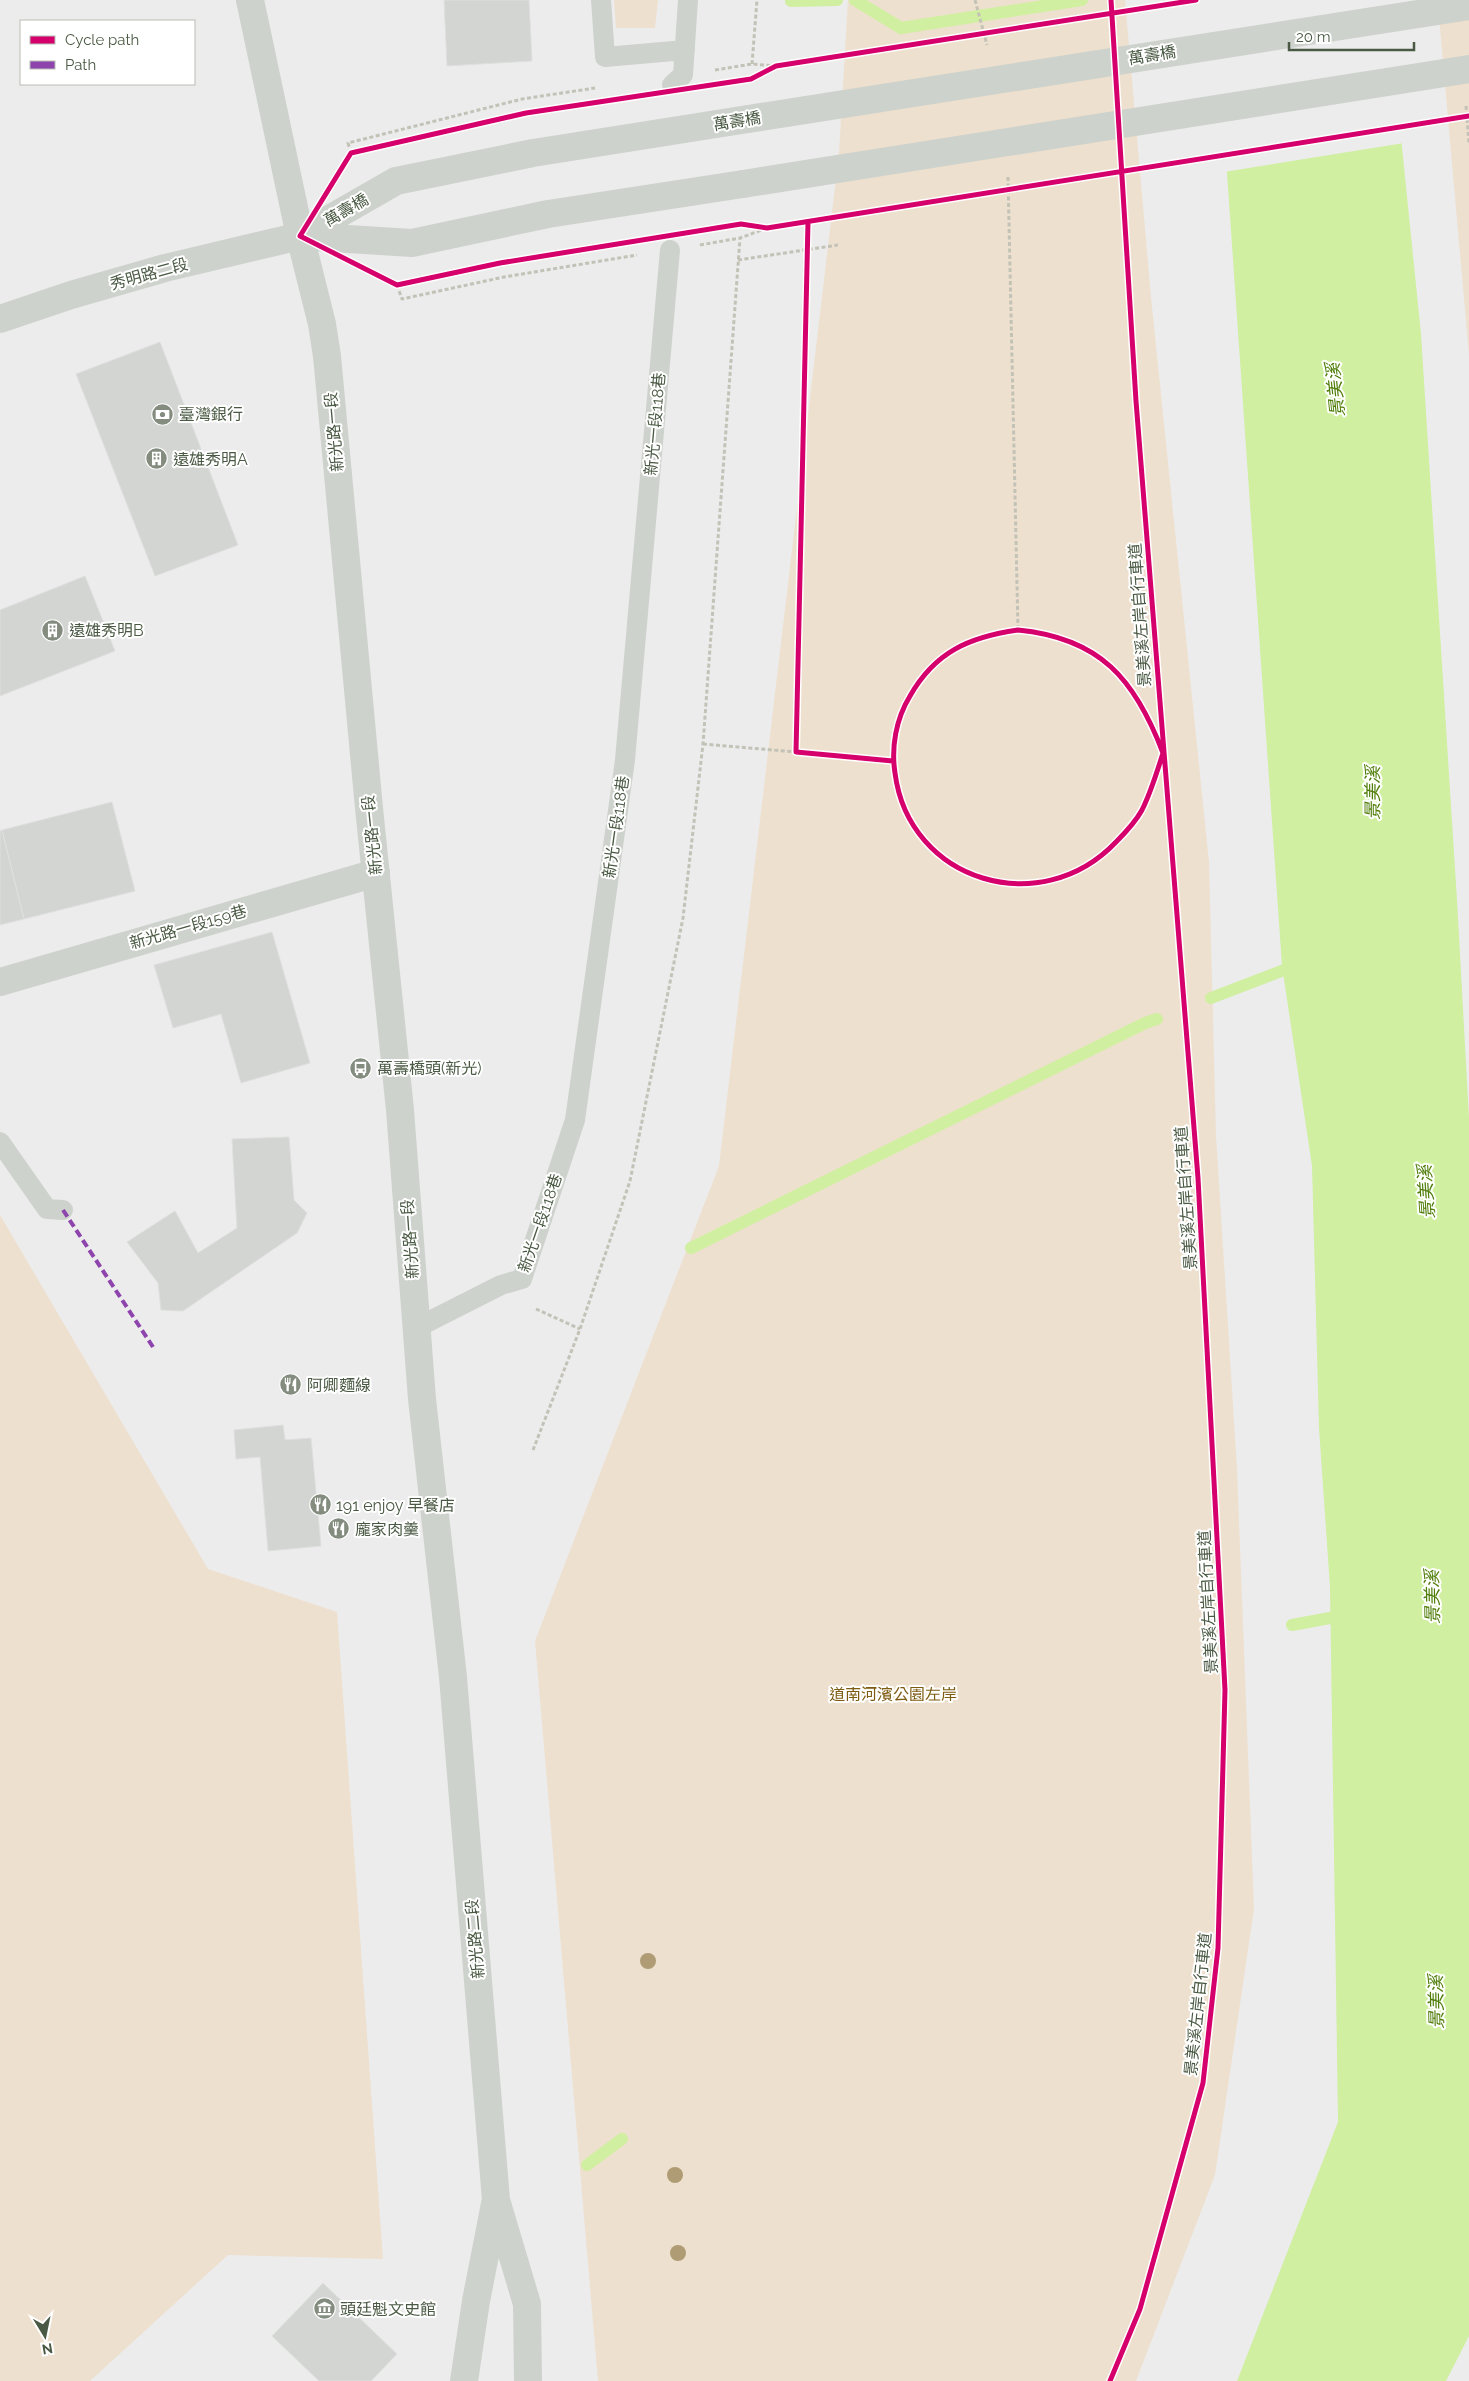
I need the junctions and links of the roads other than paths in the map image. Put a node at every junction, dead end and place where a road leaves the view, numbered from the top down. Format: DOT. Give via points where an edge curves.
graph roads {
  1 [pos="250,0"];
  2 [pos="601,0"];
  3 [pos="688,0"];
  4 [pos="1469,6"];
  5 [pos="685,50"];
  6 [pos="1469,69"];
  7 [pos="682,81"];
  8 [pos="300,236"];
  9 [pos="670,245"];
  10 [pos="0,319"];
  11 [pos="376,873"];
  12 [pos="0,982"];
  13 [pos="0,1142"];
  14 [pos="63,1210"];
  15 [pos="416,1328"];
  16 [pos="453,1677"];
  17 [pos="496,2200"];
  18 [pos="464,2381"];
  19 [pos="528,2381"];
  1 -- 8 [label="street, 新光路一段"];
  2 -- 5 [label="lane" via="605,57"];
  3 -- 5 [label="lane"];
  4 -- 8 [label="street, 萬壽橋, bridge" via="533,153 396,181"];
  5 -- 7 [label="lane"];
  6 -- 8 [label="street, 萬壽橋, bridge" via="548,214 412,243"];
  8 -- 10 [label="street, 秀明路二段" via="165,268"];
  8 -- 11 [label="street, 新光路一段" via="327,356"];
  9 -- 15 [label="lane, 新光一段118巷" via="625,760 575,1120 522,1279 501,1285"];
  11 -- 12 [label="street, 新光路一段159巷"];
  11 -- 15 [label="street, 新光路一段" via="400,1110"];
  13 -- 14 [label="lane" via="47,1209"];
  15 -- 16 [label="street, 新光路一段"];
  16 -- 17 [label="street, 新光路二段"];
  17 -- 18 [label="street, 新光路二段"];
  17 -- 19 [label="street, 新光路二段" via="526,2304"];
}
